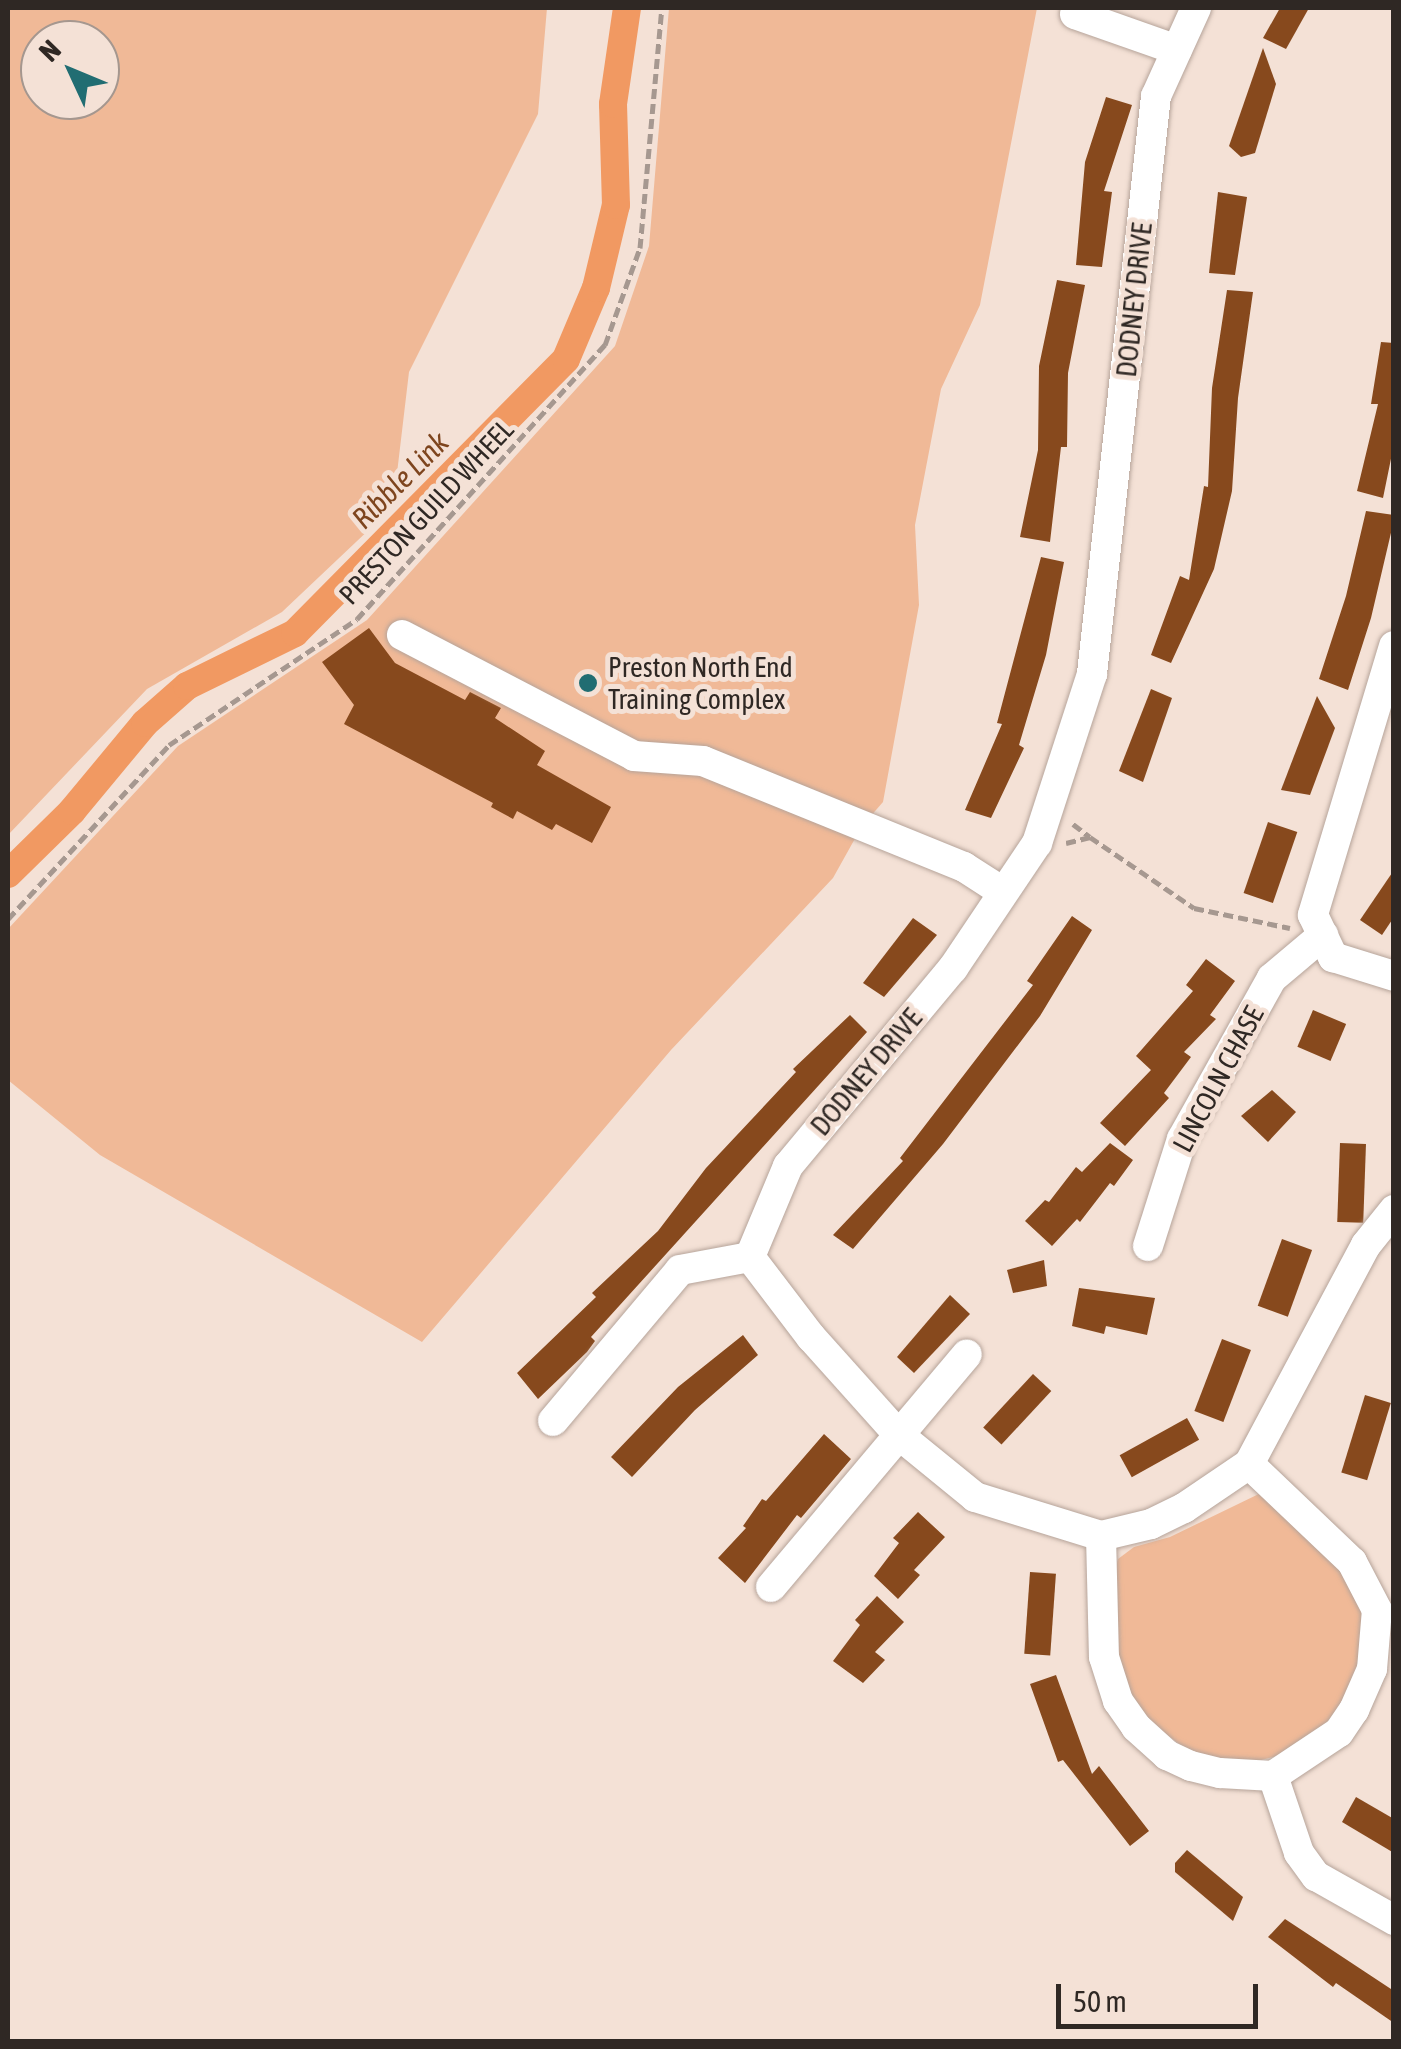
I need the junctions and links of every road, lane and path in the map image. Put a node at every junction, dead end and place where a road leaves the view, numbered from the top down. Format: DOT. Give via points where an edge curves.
graph roads {
  1 [pos="662,8"];
  2 [pos="1196,8"];
  3 [pos="1074,14"];
  4 [pos="1177,50"];
  5 [pos="402,635"];
  6 [pos="1394,646"];
  7 [pos="1031,851"];
  8 [pos="1004,892"];
  9 [pos="8,919"];
  10 [pos="1323,935"];
  11 [pos="1394,976"];
  12 [pos="1394,1210"];
  13 [pos="1380,1240"];
  14 [pos="1148,1246"];
  15 [pos="750,1257"];
  16 [pos="967,1354"];
  17 [pos="552,1420"];
  18 [pos="899,1436"];
  19 [pos="1249,1464"];
  20 [pos="1101,1536"];
  21 [pos="772,1588"];
  22 [pos="1385,1608"];
  23 [pos="1273,1776"];
  24 [pos="1394,1920"];
  1 -- 9 [label="path, PRESTON GUILD WHEEL" via="640,248 604,345 357,619 169,745"];
  2 -- 4 [label="street, DODNEY DRIVE"];
  3 -- 4 [label="street"];
  4 -- 7 [label="street, DODNEY DRIVE" via="1156,96 1092,674"];
  5 -- 8 [label="street" via="634,756 702,762 964,867"];
  6 -- 10 [label="street" via="1313,916"];
  7 -- 8 [label="street, DODNEY DRIVE"];
  7 -- 10 [label="path" via="1090,837 1194,908"];
  8 -- 15 [label="street, DODNEY DRIVE" via="953,968 788,1166"];
  10 -- 11 [label="street" via="1333,957"];
  10 -- 14 [label="street, LINCOLN CHASE" via="1272,978 1182,1140"];
  12 -- 13 [label="street"];
  13 -- 19 [label="street"];
  15 -- 17 [label="street" via="680,1270"];
  15 -- 18 [label="street"];
  16 -- 18 [label="street"];
  18 -- 20 [label="street" via="976,1497"];
  18 -- 21 [label="street"];
  19 -- 20 [label="street" via="1152,1524"];
  19 -- 22 [label="street" via="1352,1562"];
  20 -- 23 [label="street" via="1104,1656 1118,1701 1167,1755 1220,1773"];
  22 -- 23 [label="street" via="1372,1669 1354,1710 1339,1732"];
  23 -- 24 [label="street" via="1300,1853 1316,1876"];
}
